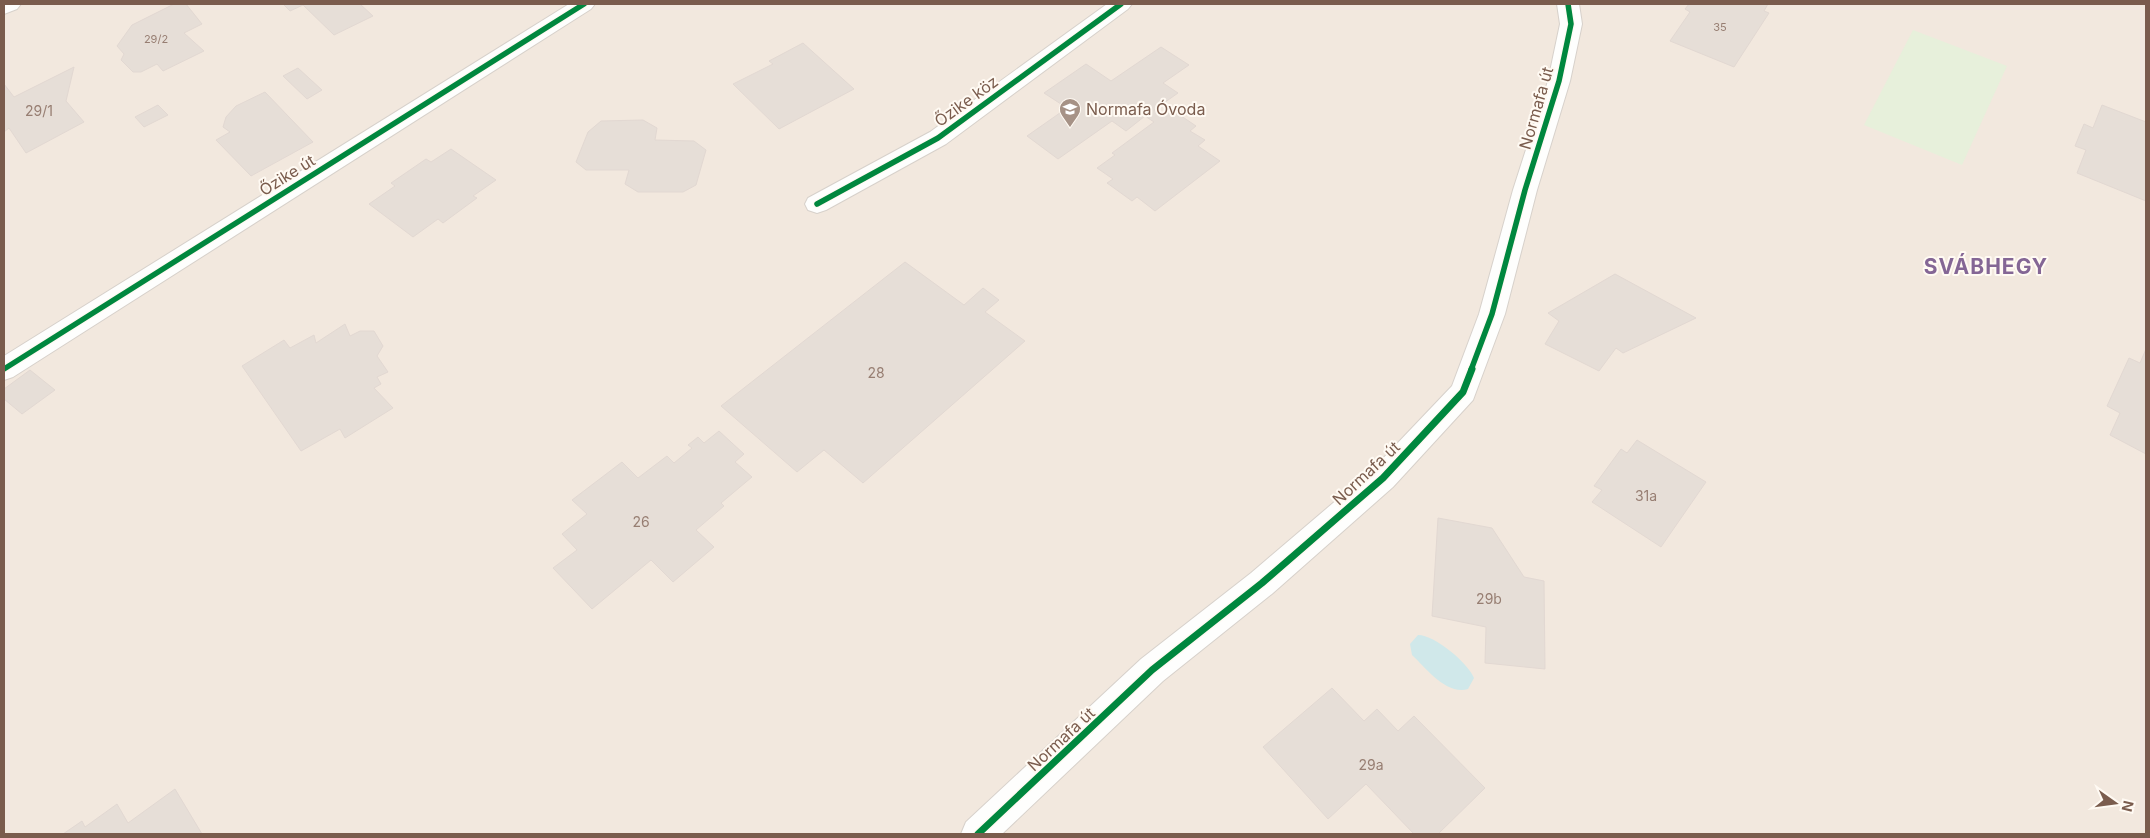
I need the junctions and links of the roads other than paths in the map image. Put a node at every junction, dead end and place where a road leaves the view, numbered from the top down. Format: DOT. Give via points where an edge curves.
graph roads {
  1 [pos="10,4"];
  2 [pos="584,4"];
  3 [pos="1121,4"];
  4 [pos="1568,4"];
  5 [pos="4,7"];
  6 [pos="817,204"];
  7 [pos="4,369"];
  8 [pos="978,834"];
  1 -- 5 [label="street"];
  2 -- 7 [label="street, Őzike út"];
  3 -- 6 [label="street, Őzike köz" via="938,138"];
  4 -- 8 [label="street, Normafa út" via="1571,24 1560,81 1525,190 1492,314 1463,392 1383,478 1262,583 1152,670"];
}
